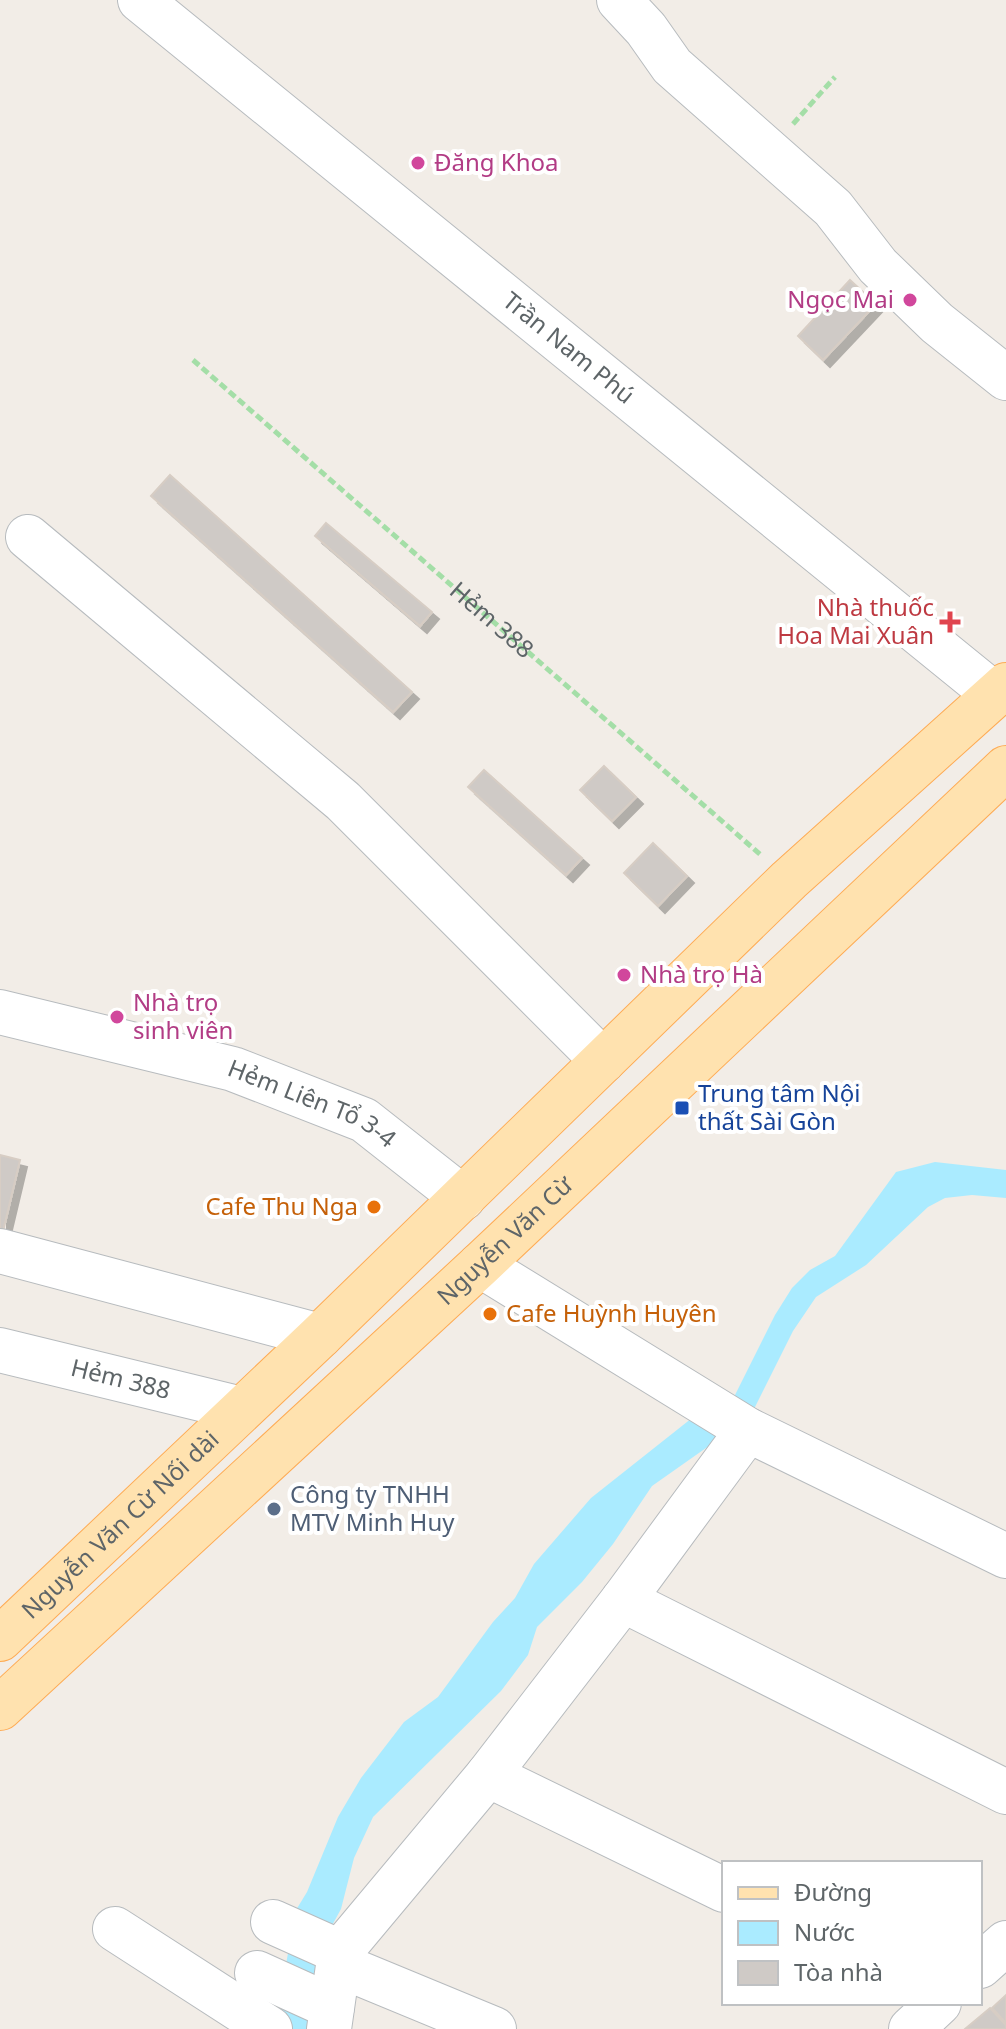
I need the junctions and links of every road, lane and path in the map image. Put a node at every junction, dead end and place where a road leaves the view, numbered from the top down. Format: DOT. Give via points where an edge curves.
graph roads {
  1 [pos="140,0"];
  2 [pos="619,0"];
  3 [pos="835,77"];
  4 [pos="768,151"];
  5 [pos="193,360"];
  6 [pos="1006,378"];
  7 [pos="28,537"];
  8 [pos="1001,690"];
  9 [pos="1006,768"];
  10 [pos="789,880"];
  11 [pos="0,1012"];
  12 [pos="603,1061"];
  13 [pos="463,1198"];
  14 [pos="0,1251"];
  15 [pos="480,1265"];
  16 [pos="320,1336"];
  17 [pos="0,1350"];
  18 [pos="242,1409"];
  19 [pos="747,1428"];
  20 [pos="1006,1556"];
  21 [pos="623,1600"];
  22 [pos="0,1639"];
  23 [pos="0,1708"];
  24 [pos="488,1775"];
  25 [pos="1006,1792"];
  26 [pos="722,1889"];
  27 [pos="281,1925"];
  28 [pos="115,1929"];
  29 [pos="1006,1943"];
  30 [pos="982,1964"];
  31 [pos="315,1982"];
  32 [pos="937,2005"];
  33 [pos="269,2028"];
  34 [pos="494,2029"];
  35 [pos="911,2029"];
  1 -- 8 [label="street, Trần Nam Phú"];
  2 -- 4 [label="street" via="672,66"];
  3 -- 4 [label="path"];
  4 -- 6 [label="street" via="833,208 878,266 937,323"];
  5 -- 10 [label="path, Hẻm 388"];
  7 -- 12 [label="street" via="343,801"];
  8 -- 10 [label="main road"];
  9 -- 15 [label="main road, Nguyễn Văn Cừ"];
  10 -- 12 [label="main road"];
  11 -- 13 [label="street, Hẻm Liên Tổ 3-4" via="233,1069 364,1120"];
  12 -- 13 [label="main road"];
  13 -- 16 [label="main road"];
  14 -- 16 [label="street"];
  15 -- 19 [label="street"];
  15 -- 23 [label="main road, Nguyễn Văn Cừ"];
  16 -- 18 [label="main road"];
  17 -- 18 [label="street, Hẻm 388"];
  18 -- 22 [label="main road, Nguyễn Văn Cừ Nối dài"];
  19 -- 20 [label="street"];
  19 -- 21 [label="street"];
  21 -- 24 [label="street"];
  21 -- 25 [label="street"];
  24 -- 26 [label="street"];
  24 -- 31 [label="street"];
  27 -- 31 [label="street"];
  28 -- 33 [label="street"];
  29 -- 30 [label="street"];
  31 -- 34 [label="street"];
  32 -- 35 [label="street"];
}
